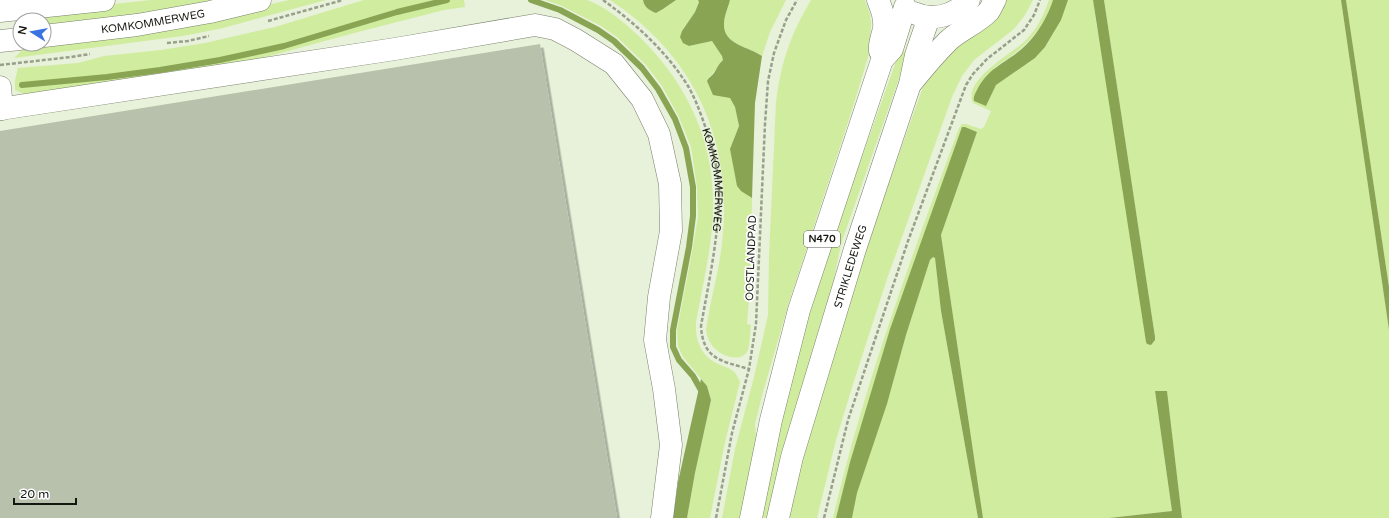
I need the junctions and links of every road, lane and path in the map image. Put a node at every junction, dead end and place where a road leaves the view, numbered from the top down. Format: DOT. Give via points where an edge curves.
graph roads {
  1 [pos="104,0"];
  2 [pos="260,0"];
  3 [pos="603,0"];
  4 [pos="797,0"];
  5 [pos="969,0"];
  6 [pos="995,0"];
  7 [pos="1040,0"];
  8 [pos="891,4"];
  9 [pos="0,11"];
  10 [pos="929,17"];
  11 [pos="52,35"];
  12 [pos="12,40"];
  13 [pos="0,41"];
  14 [pos="910,84"];
  15 [pos="0,87"];
  16 [pos="1,109"];
  17 [pos="749,369"];
  18 [pos="662,518"];
  19 [pos="716,518"];
  20 [pos="751,518"];
  21 [pos="778,518"];
  22 [pos="824,518"];
  1 -- 9 [label="main road"];
  2 -- 11 [label="main road, KOMKOMMERWEG" via="210,12"];
  3 -- 17 [label="path, KOMKOMMERWEG" via="628,18 668,57 689,88 707,130 715,159 719,189 717,231 701,336 708,350 718,360"];
  4 -- 17 [label="path, OOSTLANDPAD" via="781,33 768,81 756,324"];
  5 -- 10 [label="main road, N470" via="954,12"];
  6 -- 14 [label="main road, N470" via="989,10 927,62"];
  7 -- 22 [label="path" via="1024,30 984,62 966,85 908,241 848,420"];
  8 -- 10 [label="main road, N470"];
  8 -- 20 [label="main road, N470" via="884,19 879,46 882,60 799,310 771,420"];
  10 -- 14 [label="main road, STRIKLEDEWEG / N470" via="916,55"];
  12 -- 13 [label="main road"];
  14 -- 21 [label="main road, STRIKLEDEWEG / N470" via="855,249 792,456"];
  15 -- 16 [label="main road"];
  16 -- 18 [label="main road" via="395,49 534,25 555,29 576,40 614,64 642,99 659,134 670,184 672,231 659,297 654,340 664,389 671,445"];
  17 -- 19 [label="path, OOSTLANDPAD" via="732,433"];
}
